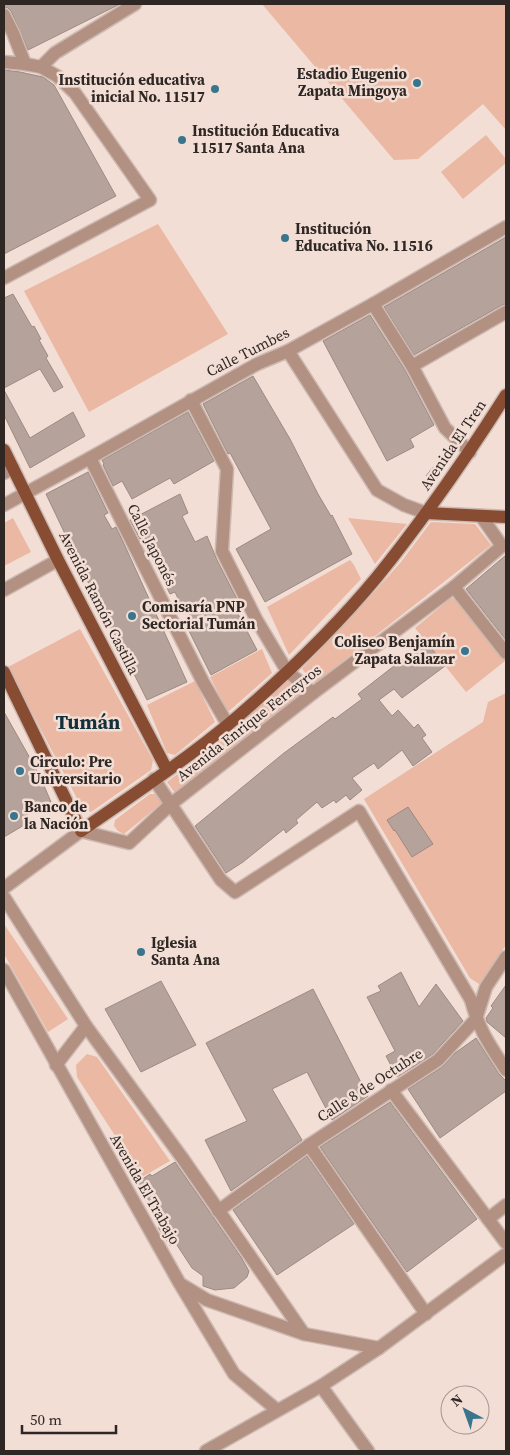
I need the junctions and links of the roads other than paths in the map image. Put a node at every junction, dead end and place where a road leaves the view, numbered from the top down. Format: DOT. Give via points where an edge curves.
graph roads {
  1 [pos="135,4"];
  2 [pos="4,15"];
  3 [pos="4,62"];
  4 [pos="25,64"];
  5 [pos="40,67"];
  6 [pos="506,227"];
  7 [pos="4,278"];
  8 [pos="373,304"];
  9 [pos="506,312"];
  10 [pos="288,351"];
  11 [pos="412,366"];
  12 [pos="506,395"];
  13 [pos="191,400"];
  14 [pos="4,450"];
  15 [pos="470,452"];
  16 [pos="90,458"];
  17 [pos="8,471"];
  18 [pos="26,493"];
  19 [pos="4,505"];
  20 [pos="426,514"];
  21 [pos="481,516"];
  22 [pos="506,517"];
  23 [pos="58,560"];
  24 [pos="454,587"];
  25 [pos="4,590"];
  26 [pos="506,653"];
  27 [pos="287,671"];
  28 [pos="4,672"];
  29 [pos="313,693"];
  30 [pos="228,725"];
  31 [pos="167,770"];
  32 [pos="154,779"];
  33 [pos="171,804"];
  34 [pos="81,831"];
  35 [pos="4,888"];
  36 [pos="4,897"];
  37 [pos="506,957"];
  38 [pos="4,970"];
  39 [pos="476,1019"];
  40 [pos="86,1026"];
  41 [pos="56,1065"];
  42 [pos="506,1070"];
  43 [pos="391,1090"];
  44 [pos="309,1145"];
  45 [pos="506,1205"];
  46 [pos="218,1211"];
  47 [pos="488,1220"];
  48 [pos="506,1243"];
  49 [pos="506,1254"];
  50 [pos="180,1284"];
  51 [pos="426,1314"];
  52 [pos="304,1334"];
  53 [pos="379,1348"];
  54 [pos="321,1386"];
  55 [pos="277,1410"];
  56 [pos="206,1451"];
  57 [pos="368,1451"];
  1 -- 5 [label="street" via="55,53"];
  2 -- 4 [label="street"];
  3 -- 4 [label="street"];
  4 -- 5 [label="street"];
  5 -- 7 [label="street" via="57,76 75,93 150,200"];
  6 -- 8 [label="street, Calle Tumbes"];
  8 -- 10 [label="street, Calle Tumbes"];
  8 -- 11 [label="street"];
  9 -- 11 [label="street"];
  10 -- 13 [label="street, Calle Tumbes"];
  10 -- 20 [label="street" via="377,490"];
  11 -- 15 [label="street" via="445,428"];
  12 -- 15 [label="main road, Avenida El Tren"];
  13 -- 16 [label="street, Calle Tumbes"];
  13 -- 27 [label="street" via="227,469 222,551"];
  14 -- 17 [label="main road, Avenida Ramón Castilla"];
  15 -- 20 [label="main road, Avenida El Tren"];
  16 -- 18 [label="street, Calle Tumbes"];
  16 -- 30 [label="street, Calle Japonés"];
  17 -- 18 [label="main road, Avenida Ramón Castilla"];
  18 -- 19 [label="street, Calle Tumbes"];
  18 -- 23 [label="main road, Avenida Ramón Castilla"];
  20 -- 21 [label="main road"];
  20 -- 27 [label="main road, Avenida El Tren" via="376,578"];
  21 -- 22 [label="main road"];
  21 -- 24 [label="street, Avenida Enrique Ferreyros" via="502,546"];
  23 -- 25 [label="street"];
  23 -- 31 [label="main road, Avenida Ramón Castilla"];
  24 -- 26 [label="street"];
  24 -- 29 [label="street, Avenida Enrique Ferreyros"];
  27 -- 29 [label="street"];
  27 -- 30 [label="main road, Avenida El Tren"];
  28 -- 34 [label="main road"];
  29 -- 33 [label="street, Avenida Enrique Ferreyros"];
  30 -- 31 [label="main road, Avenida El Tren"];
  31 -- 32 [label="main road, Avenida El Tren"];
  32 -- 33 [label="street"];
  32 -- 34 [label="main road, Avenida El Tren"];
  33 -- 34 [label="street, Avenida Enrique Ferreyros" via="129,843"];
  33 -- 39 [label="street" via="221,880 235,892 359,811 471,1000"];
  34 -- 35 [label="street"];
  36 -- 40 [label="street"];
  37 -- 39 [label="street, Calle 8 de Octubre" via="486,987"];
  38 -- 41 [label="street, Avenida El Trabajo"];
  39 -- 42 [label="street"];
  39 -- 43 [label="street, Calle 8 de Octubre" via="438,1060"];
  40 -- 41 [label="street"];
  40 -- 46 [label="street"];
  41 -- 50 [label="street, Avenida El Trabajo"];
  43 -- 44 [label="street, Calle 8 de Octubre"];
  43 -- 47 [label="street"];
  44 -- 46 [label="street, Calle 8 de Octubre"];
  44 -- 51 [label="street"];
  45 -- 47 [label="street"];
  46 -- 52 [label="street"];
  47 -- 48 [label="street"];
  49 -- 51 [label="street"];
  50 -- 52 [label="street" via="207,1300"];
  50 -- 55 [label="street, Avenida El Trabajo" via="234,1374"];
  51 -- 53 [label="street"];
  52 -- 53 [label="street"];
  53 -- 54 [label="street"];
  54 -- 55 [label="street"];
  54 -- 57 [label="street"];
  55 -- 56 [label="street"];
}
